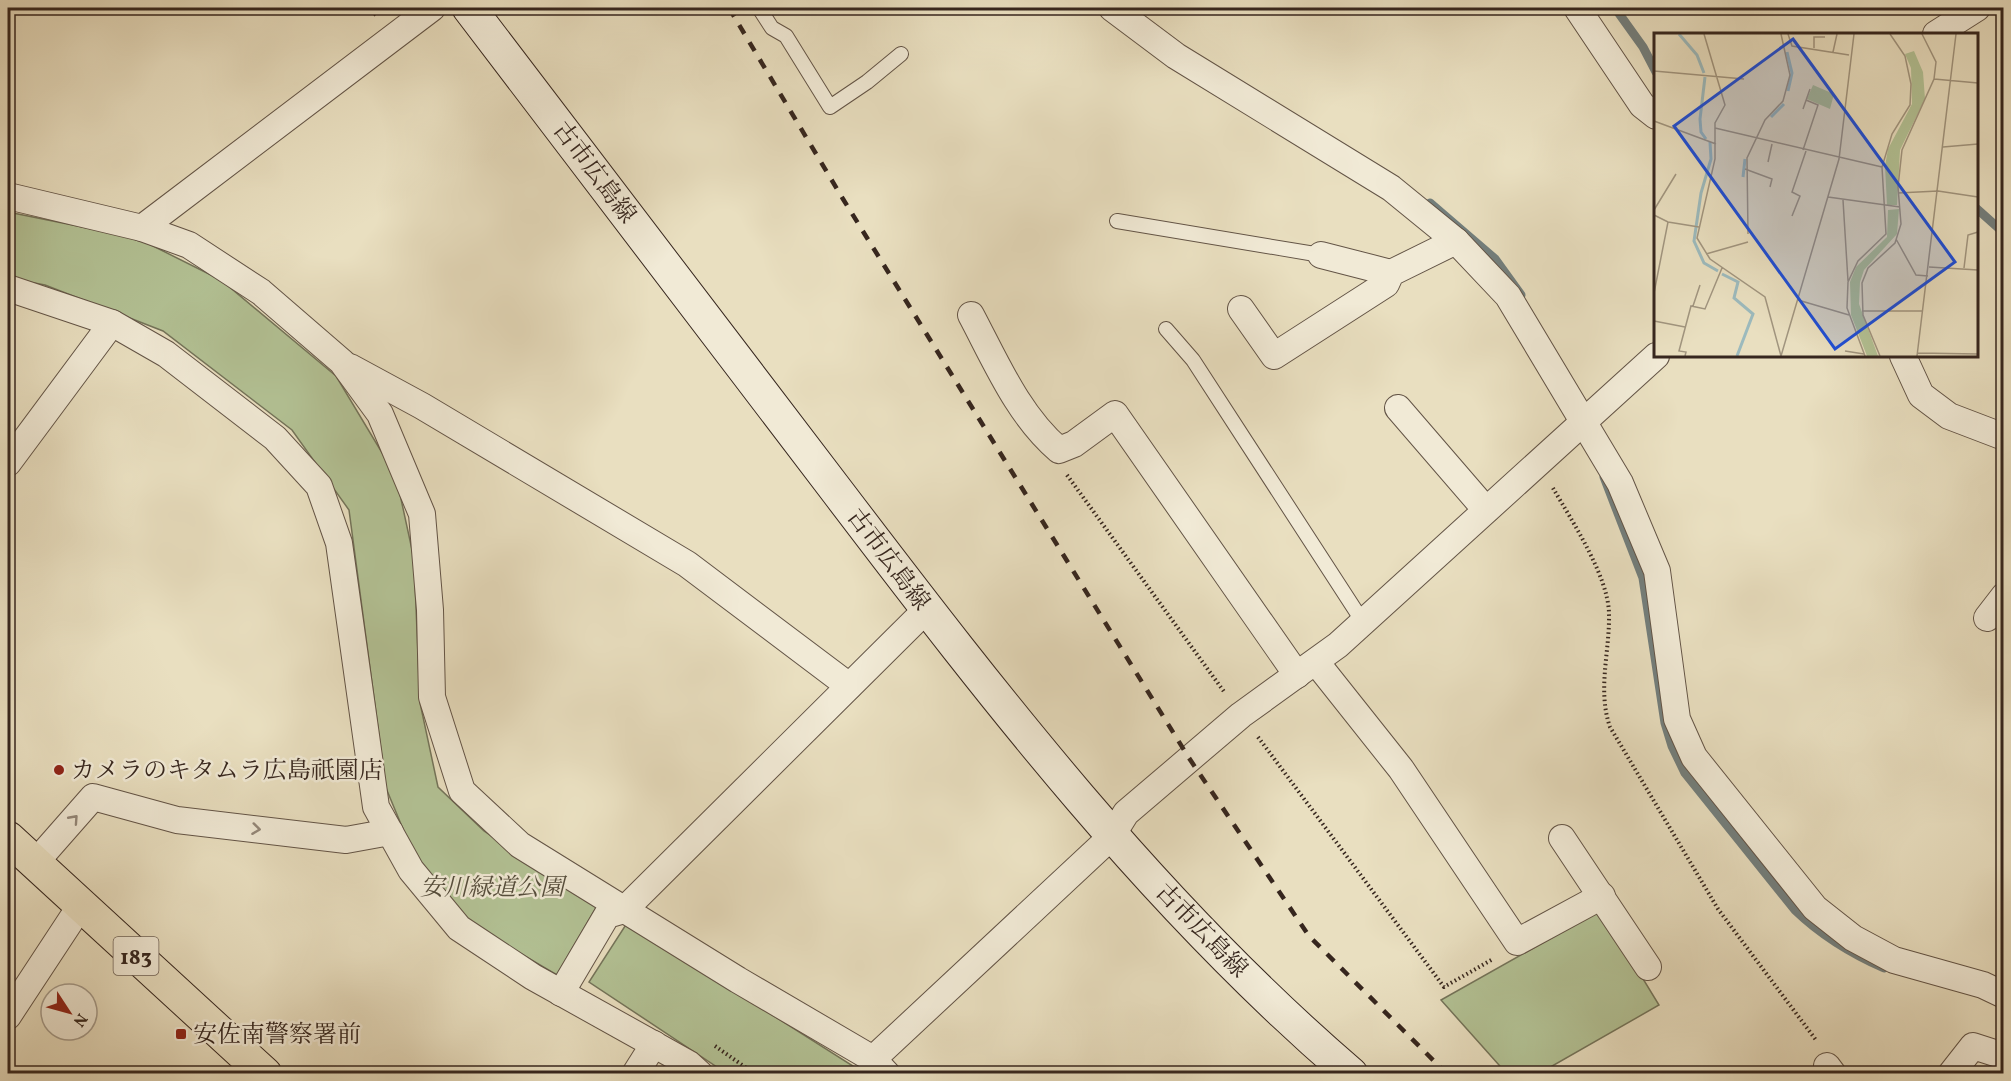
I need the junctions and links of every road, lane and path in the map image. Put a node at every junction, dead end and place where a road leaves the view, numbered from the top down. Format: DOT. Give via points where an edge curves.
graph roads {
  1 [pos="432,8"];
  2 [pos="469,8"];
  3 [pos="759,8"];
  4 [pos="1112,8"];
  5 [pos="1577,8"];
  6 [pos="1977,8"];
  7 [pos="1938,33"];
  8 [pos="901,54"];
  9 [pos="1654,114"];
  10 [pos="8,196"];
  11 [pos="1117,221"];
  12 [pos="142,228"];
  13 [pos="1456,241"];
  14 [pos="1321,255"];
  15 [pos="1391,273"];
  16 [pos="8,288"];
  17 [pos="1241,309"];
  18 [pos="971,315"];
  19 [pos="112,323"];
  20 [pos="1166,329"];
  21 [pos="1655,357"];
  22 [pos="1903,357"];
  23 [pos="342,363"];
  24 [pos="1398,408"];
  25 [pos="1582,423"];
  26 [pos="2004,437"];
  27 [pos="1059,450"];
  28 [pos="1539,461"];
  29 [pos="8,463"];
  30 [pos="1486,510"];
  31 [pos="2004,596"];
  32 [pos="927,609"];
  33 [pos="1987,618"];
  34 [pos="1363,622"];
  35 [pos="1306,669"];
  36 [pos="849,686"];
  37 [pos="1241,715"];
  38 [pos="390,832"];
  39 [pos="1111,837"];
  40 [pos="8,838"];
  41 [pos="1562,838"];
  42 [pos="35,863"];
  43 [pos="1602,896"];
  44 [pos="81,905"];
  45 [pos="624,910"];
  46 [pos="1517,942"];
  47 [pos="1648,967"];
  48 [pos="561,993"];
  49 [pos="2004,995"];
  50 [pos="8,1016"];
  51 [pos="654,1044"];
  52 [pos="2004,1056"];
  53 [pos="880,1066"];
  54 [pos="1830,1070"];
  55 [pos="265,1074"];
  56 [pos="635,1074"];
  57 [pos="700,1074"];
  58 [pos="1351,1074"];
  59 [pos="1951,1074"];
  1 -- 12 [label="street"];
  2 -- 32 [label="main road, 古市広島線"];
  3 -- 8 [label="lane" via="772,28 786,36 830,106"];
  4 -- 13 [label="street" via="1176,56 1391,188"];
  5 -- 9 [label="street" via="1642,105"];
  6 -- 7 [label="street"];
  10 -- 12 [label="street"];
  11 -- 14 [label="lane"];
  12 -- 23 [label="street" via="189,245 261,292"];
  13 -- 15 [label="street"];
  13 -- 25 [label="street" via="1508,296"];
  14 -- 15 [label="street"];
  15 -- 17 [label="street" via="1386,284 1274,356"];
  16 -- 19 [label="street"];
  18 -- 27 [label="street" via="1010,390 1046,439"];
  19 -- 29 [label="street"];
  19 -- 38 [label="street" via="166,354 275,438 319,486 339,543 376,807"];
  20 -- 34 [label="lane" via="1193,360"];
  21 -- 25 [label="street"];
  22 -- 26 [label="street" via="1921,395 1949,416"];
  23 -- 36 [label="street" via="422,406 687,564"];
  23 -- 45 [label="street" via="380,414 422,514 432,697 462,791 520,845"];
  24 -- 30 [label="street"];
  25 -- 28 [label="street"];
  25 -- 49 [label="street" via="1620,483 1657,571 1677,719 1694,757 1815,908 1853,938 1894,960 1983,985"];
  27 -- 35 [label="street" via="1074,444 1115,414"];
  27 -- 37 [label="path" via="1060,466"];
  28 -- 30 [label="street"];
  28 -- 54 [label="path" via="1604,583 1609,612 1604,711 1610,727 1718,909 1829,1058"];
  30 -- 34 [label="street"];
  31 -- 33 [label="street"];
  32 -- 36 [label="street"];
  32 -- 39 [label="main road, 古市広島線"];
  34 -- 35 [label="street"];
  35 -- 37 [label="street"];
  35 -- 46 [label="street" via="1401,769"];
  36 -- 45 [label="street"];
  37 -- 39 [label="street" via="1126,813"];
  37 -- 46 [label="path" via="1444,987"];
  42 -- 38 [label="street, one-way" via="93,797 177,820 346,840"];
  38 -- 48 [label="street" via="411,870 459,928"];
  39 -- 53 [label="street"];
  39 -- 58 [label="main road, 古市広島線" via="1297,1026"];
  40 -- 42 [label="highway, 183"];
  41 -- 43 [label="street"];
  42 -- 44 [label="highway, 183"];
  43 -- 46 [label="street"];
  43 -- 47 [label="street"];
  44 -- 50 [label="street"];
  44 -- 55 [label="highway, 183"];
  45 -- 48 [label="street" via="607,915"];
  45 -- 53 [label="street"];
  48 -- 51 [label="street"];
  51 -- 56 [label="street"];
  51 -- 57 [label="street"];
  52 -- 59 [label="street" via="1973,1046"];
}
